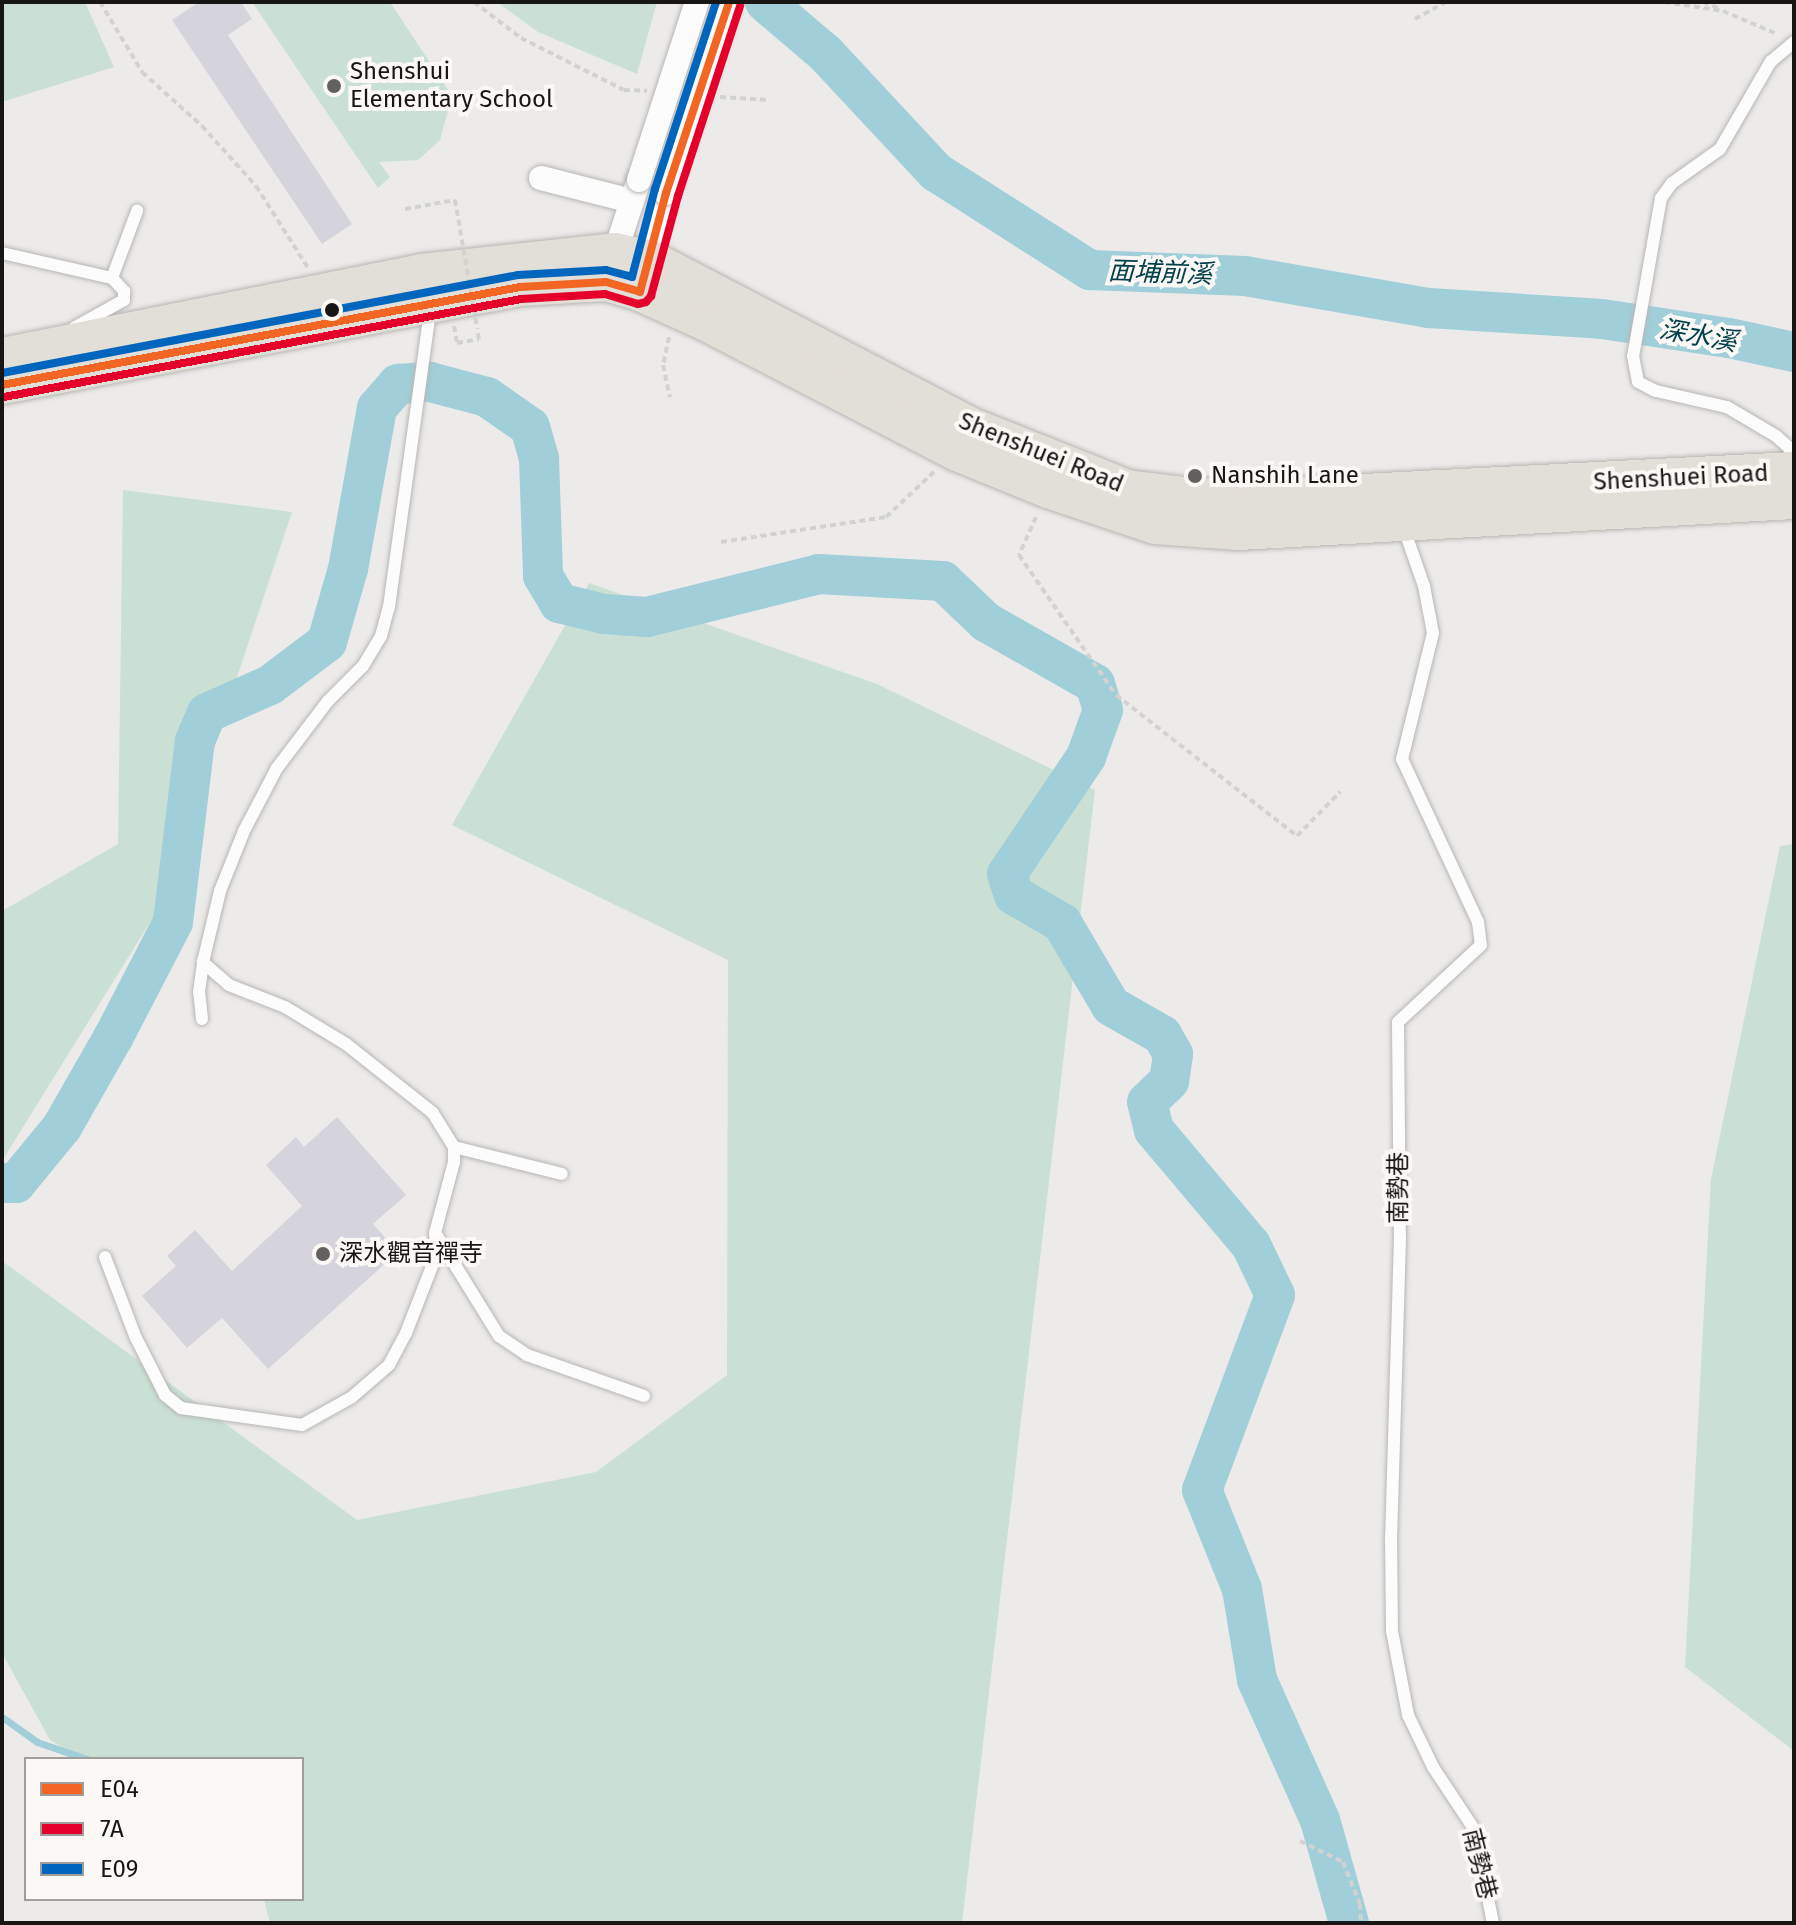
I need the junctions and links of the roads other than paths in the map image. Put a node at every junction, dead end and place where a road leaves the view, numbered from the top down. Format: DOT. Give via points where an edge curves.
graph roads {
  1 [pos="697,2"];
  2 [pos="729,2"];
  3 [pos="1794,42"];
  4 [pos="541,178"];
  5 [pos="636,190"];
  6 [pos="137,211"];
  7 [pos="2,253"];
  8 [pos="627,271"];
  9 [pos="112,278"];
  10 [pos="436,300"];
  11 [pos="14,355"];
  12 [pos="2,385"];
  13 [pos="1794,452"];
  14 [pos="1794,471"];
  15 [pos="1794,500"];
  16 [pos="1399,506"];
  17 [pos="203,962"];
  18 [pos="202,1019"];
  19 [pos="454,1147"];
  20 [pos="562,1174"];
  21 [pos="435,1233"];
  22 [pos="105,1257"];
  23 [pos="644,1396"];
  24 [pos="1493,1923"];
  1 -- 5 [label="street, bridge"];
  2 -- 8 [label="street, bridge" via="666,193"];
  3 -- 13 [label="lane" via="1771,61 1720,149 1672,183 1661,198 1633,356 1638,382 1727,407"];
  4 -- 5 [label="street"];
  5 -- 8 [label="street"];
  6 -- 9 [label="lane"];
  7 -- 9 [label="lane"];
  8 -- 10 [label="main road"];
  8 -- 16 [label="main road, Shenshuei Road" via="974,428 1127,489"];
  8 -- 16 [label="main road, Shenshuei Road" via="676,308 957,452 1155,525 1239,531"];
  9 -- 11 [label="lane" via="124,291 124,300"];
  10 -- 11 [label="main road" via="324,294"];
  10 -- 12 [label="main road"];
  10 -- 17 [label="lane" via="381,636 363,666 328,701 277,768 220,891"];
  14 -- 16 [label="main road, Shenshuei Road"];
  15 -- 16 [label="main road, Shenshuei Road"];
  16 -- 24 [label="lane, 南勢巷" via="1433,633 1402,759 1478,922 1481,945 1398,1022 1400,1238 1392,1631 1408,1715 1433,1767 1474,1829"];
  17 -- 18 [label="lane"];
  17 -- 19 [label="lane" via="229,985 285,1007 346,1044 433,1113"];
  19 -- 20 [label="lane"];
  19 -- 21 [label="lane"];
  21 -- 22 [label="lane" via="436,1256 389,1365 352,1397 302,1425 181,1408 165,1395"];
  21 -- 23 [label="lane" via="499,1336 527,1355"];
}
